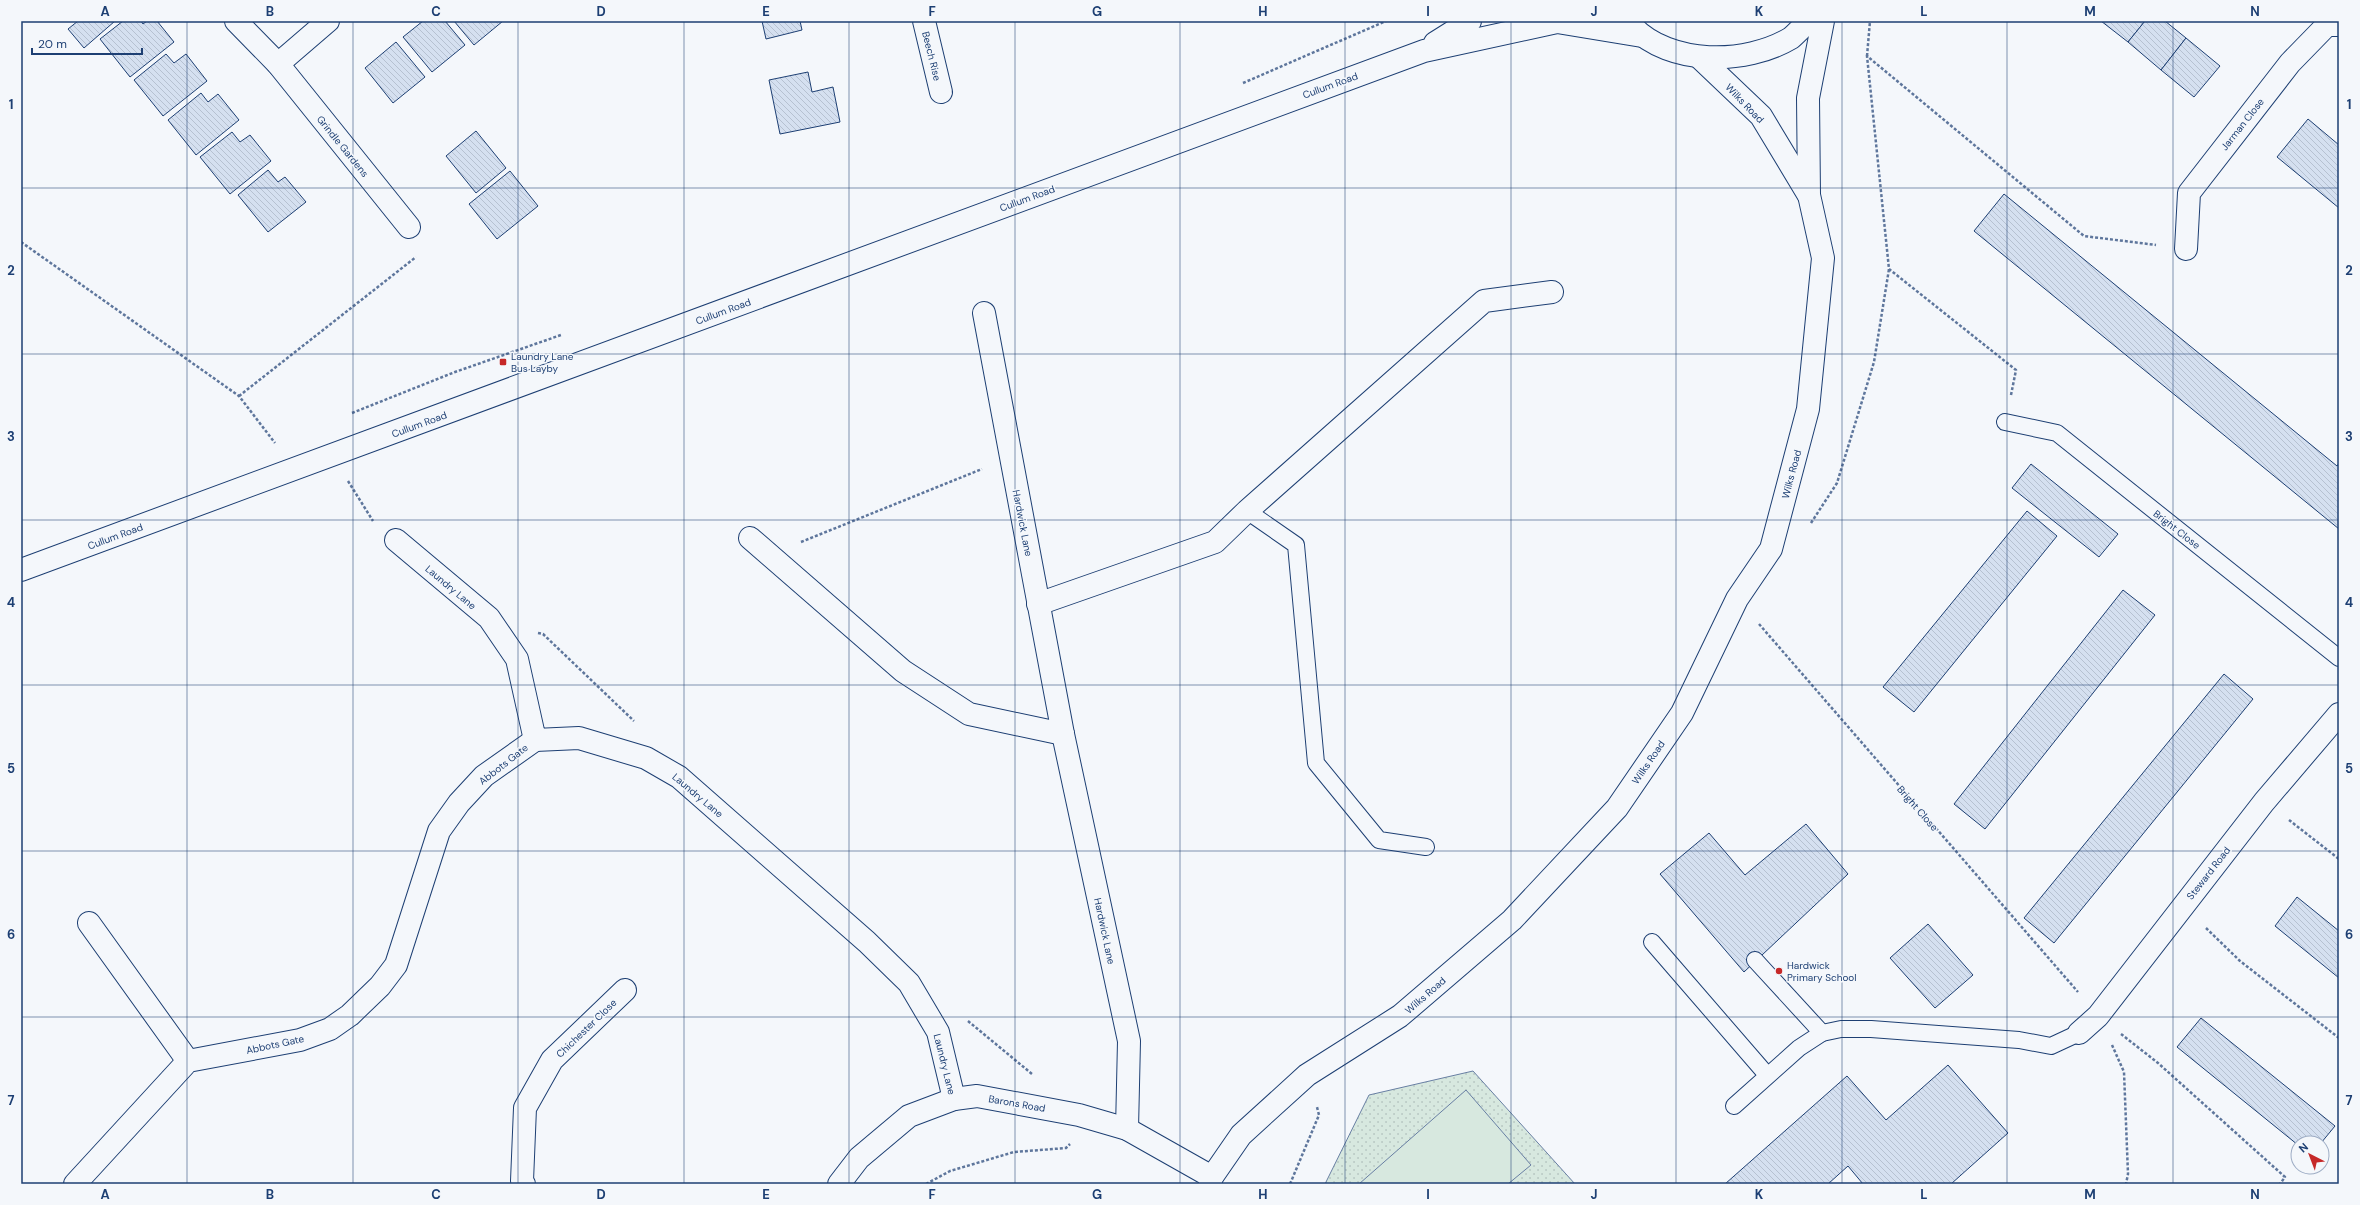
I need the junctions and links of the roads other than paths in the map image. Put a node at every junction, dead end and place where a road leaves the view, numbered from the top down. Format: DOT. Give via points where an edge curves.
graph roads {
  1 [pos="236,21"];
  2 [pos="328,21"];
  3 [pos="924,21"];
  4 [pos="1470,21"];
  5 [pos="1809,21"];
  6 [pos="1823,21"];
  7 [pos="2339,25"];
  8 [pos="1634,29"];
  9 [pos="1424,51"];
  10 [pos="1699,57"];
  11 [pos="278,64"];
  12 [pos="941,92"];
  13 [pos="1809,195"];
  14 [pos="409,227"];
  15 [pos="2186,249"];
  16 [pos="1552,292"];
  17 [pos="984,313"];
  18 [pos="2004,422"];
  19 [pos="1247,511"];
  20 [pos="750,538"];
  21 [pos="396,540"];
  22 [pos="21,570"];
  23 [pos="1038,604"];
  24 [pos="2339,658"];
  25 [pos="2339,714"];
  26 [pos="1063,734"];
  27 [pos="535,740"];
  28 [pos="1426,847"];
  29 [pos="88,923"];
  30 [pos="1652,942"];
  31 [pos="1755,960"];
  32 [pos="625,990"];
  33 [pos="1822,1033"];
  34 [pos="2079,1033"];
  35 [pos="188,1061"];
  36 [pos="1767,1075"];
  37 [pos="954,1099"];
  38 [pos="1734,1106"];
  39 [pos="1127,1130"];
  40 [pos="1211,1181"];
  41 [pos="522,1183"];
  42 [pos="75,1184"];
  43 [pos="839,1184"];
  1 -- 11 [label="street, Grindle Gardens"];
  2 -- 11 [label="street"];
  3 -- 12 [label="street, Beech Rise"];
  4 -- 9 [label="street, Cullum Road"];
  5 -- 10 [label="street" via="1791,37 1747,55"];
  6 -- 13 [label="street, Wilks Road" via="1808,98"];
  7 -- 15 [label="street, Jarman Close" via="2328,24 2290,63 2189,193"];
  8 -- 9 [label="street, Cullum Road" via="1557,22"];
  8 -- 10 [label="street, Cullum Road" via="1669,50"];
  9 -- 22 [label="street, Cullum Road"];
  10 -- 13 [label="street, Wilks Road" via="1761,116"];
  11 -- 14 [label="street, Grindle Gardens"];
  13 -- 40 [label="street, Wilks Road" via="1823,258 1808,409 1771,549 1737,599 1682,713 1617,808 1506,925 1400,1016 1308,1075 1241,1135"];
  16 -- 19 [label="street" via="1484,301"];
  17 -- 23 [label="street, Hardwick Lane"];
  18 -- 24 [label="lane, Bright Close" via="2057,433"];
  19 -- 23 [label="street" via="1215,542"];
  19 -- 28 [label="lane" via="1296,545 1316,763 1379,840"];
  20 -- 26 [label="street" via="903,671 969,714"];
  21 -- 27 [label="street, Laundry Lane" via="489,618 517,659"];
  23 -- 26 [label="street, Hardwick Lane"];
  25 -- 34 [label="street, Steward Road" via="2264,802 2098,1016"];
  26 -- 39 [label="street, Hardwick Lane" via="1129,1041"];
  27 -- 35 [label="street, Abbots Gate" via="484,776 439,831 396,965 380,986 350,1015 330,1029 300,1040"];
  27 -- 37 [label="street, Laundry Lane" via="579,738 646,758 679,777 867,942 909,983 938,1032"];
  29 -- 35 [label="street"];
  30 -- 36 [label="lane"];
  31 -- 33 [label="lane"];
  32 -- 41 [label="street, Chichester Close" via="552,1060 525,1108"];
  33 -- 34 [label="lane" via="1841,1029 1871,1029 2019,1040 2051,1046"];
  33 -- 36 [label="lane" via="1799,1048"];
  35 -- 42 [label="street"];
  36 -- 38 [label="lane"];
  37 -- 39 [label="street, Barons Road" via="977,1096 1080,1115"];
  37 -- 43 [label="street, Barons Road" via="909,1116 859,1158"];
  39 -- 40 [label="street, Barons Road"];
}
